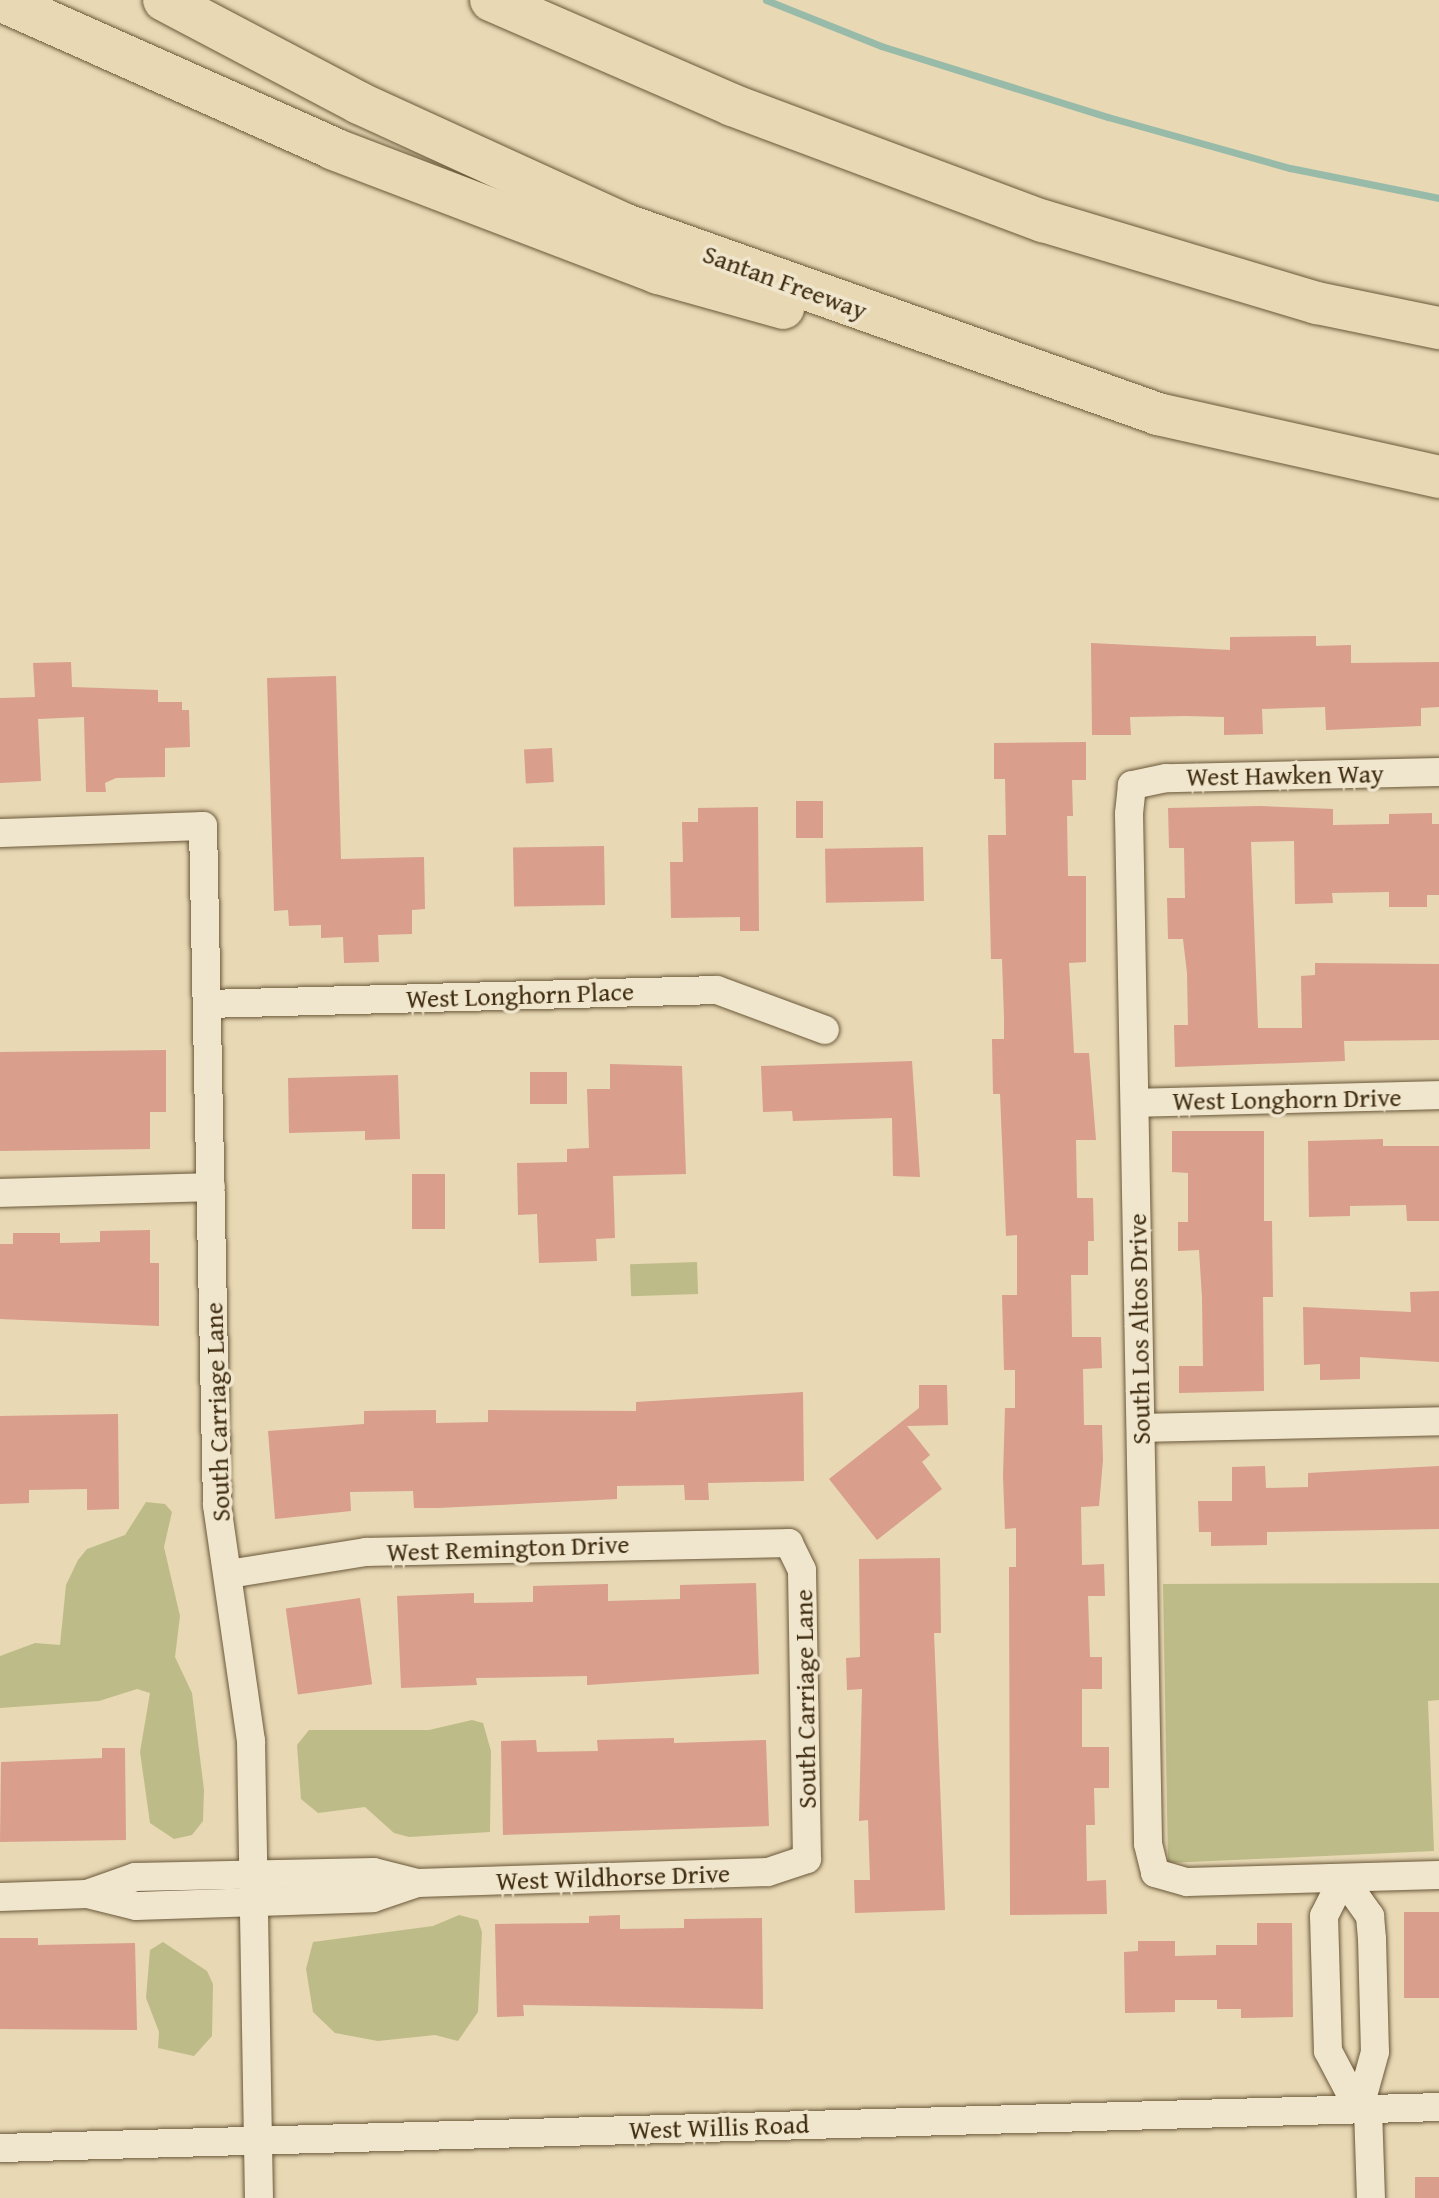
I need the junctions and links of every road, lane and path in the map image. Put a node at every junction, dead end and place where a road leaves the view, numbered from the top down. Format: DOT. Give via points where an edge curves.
graph roads {
  1 [pos="0,0"];
  2 [pos="164,0"];
  3 [pos="491,0"];
  4 [pos="540,0"];
  5 [pos="732,105"];
  6 [pos="1439,328"];
  7 [pos="1158,414"];
  8 [pos="1439,477"];
  9 [pos="1439,772"];
  10 [pos="1132,785"];
  11 [pos="0,833"];
  12 [pos="207,1004"];
  13 [pos="825,1030"];
  14 [pos="1439,1095"];
  15 [pos="1135,1103"];
  16 [pos="211,1187"];
  17 [pos="0,1193"];
  18 [pos="1439,1421"];
  19 [pos="1141,1428"];
  20 [pos="789,1543"];
  21 [pos="228,1574"];
  22 [pos="807,1859"];
  23 [pos="1439,1875"];
  24 [pos="1343,1878"];
  25 [pos="254,1887"];
  26 [pos="0,1897"];
  27 [pos="1439,2107"];
  28 [pos="1364,2109"];
  29 [pos="257,2139"];
  30 [pos="0,2148"];
  31 [pos="259,2198"];
  32 [pos="1371,2198"];
  1 -- 7 [label="highway" via="334,149 658,273"];
  2 -- 7 [label="highway, Santan Freeway" via="359,103 623,224"];
  3 -- 5 [label="highway"];
  4 -- 5 [label="highway"];
  5 -- 6 [label="highway" via="1043,221 1317,303"];
  7 -- 8 [label="highway, Santan Freeway"];
  9 -- 10 [label="street, West Hawken Way" via="1166,778"];
  10 -- 15 [label="street, South Los Altos Drive"];
  11 -- 12 [label="street, South Carriage Lane" via="203,826"];
  12 -- 13 [label="street, West Longhorn Place" via="717,990"];
  12 -- 16 [label="street, South Carriage Lane"];
  14 -- 15 [label="street, West Longhorn Drive"];
  15 -- 19 [label="street, South Los Altos Drive"];
  16 -- 17 [label="street"];
  16 -- 21 [label="street, South Carriage Lane" via="217,1505"];
  18 -- 19 [label="street"];
  19 -- 24 [label="street, South Los Altos Drive" via="1148,1844 1155,1873 1187,1882"];
  20 -- 21 [label="street, West Remington Drive" via="366,1552"];
  20 -- 22 [label="street, South Carriage Lane" via="802,1570"];
  21 -- 25 [label="street, South Carriage Lane" via="251,1741"];
  22 -- 25 [label="street, West Wildhorse Drive" via="768,1872 417,1883 374,1872"];
  23 -- 24 [label="street"];
  24 -- 28 [label="street" via="1370,1916 1371,1927 1375,2052"];
  24 -- 28 [label="street" via="1324,1916 1328,2051"];
  25 -- 26 [label="street, West Wildhorse Drive" via="135,1877 87,1894"];
  25 -- 29 [label="street, South Carriage Lane"];
  27 -- 28 [label="street, West Willis Road"];
  28 -- 29 [label="street, West Willis Road"];
  28 -- 32 [label="street"];
  29 -- 30 [label="street, West Willis Road"];
  29 -- 31 [label="street, South Carriage Lane"];
}
